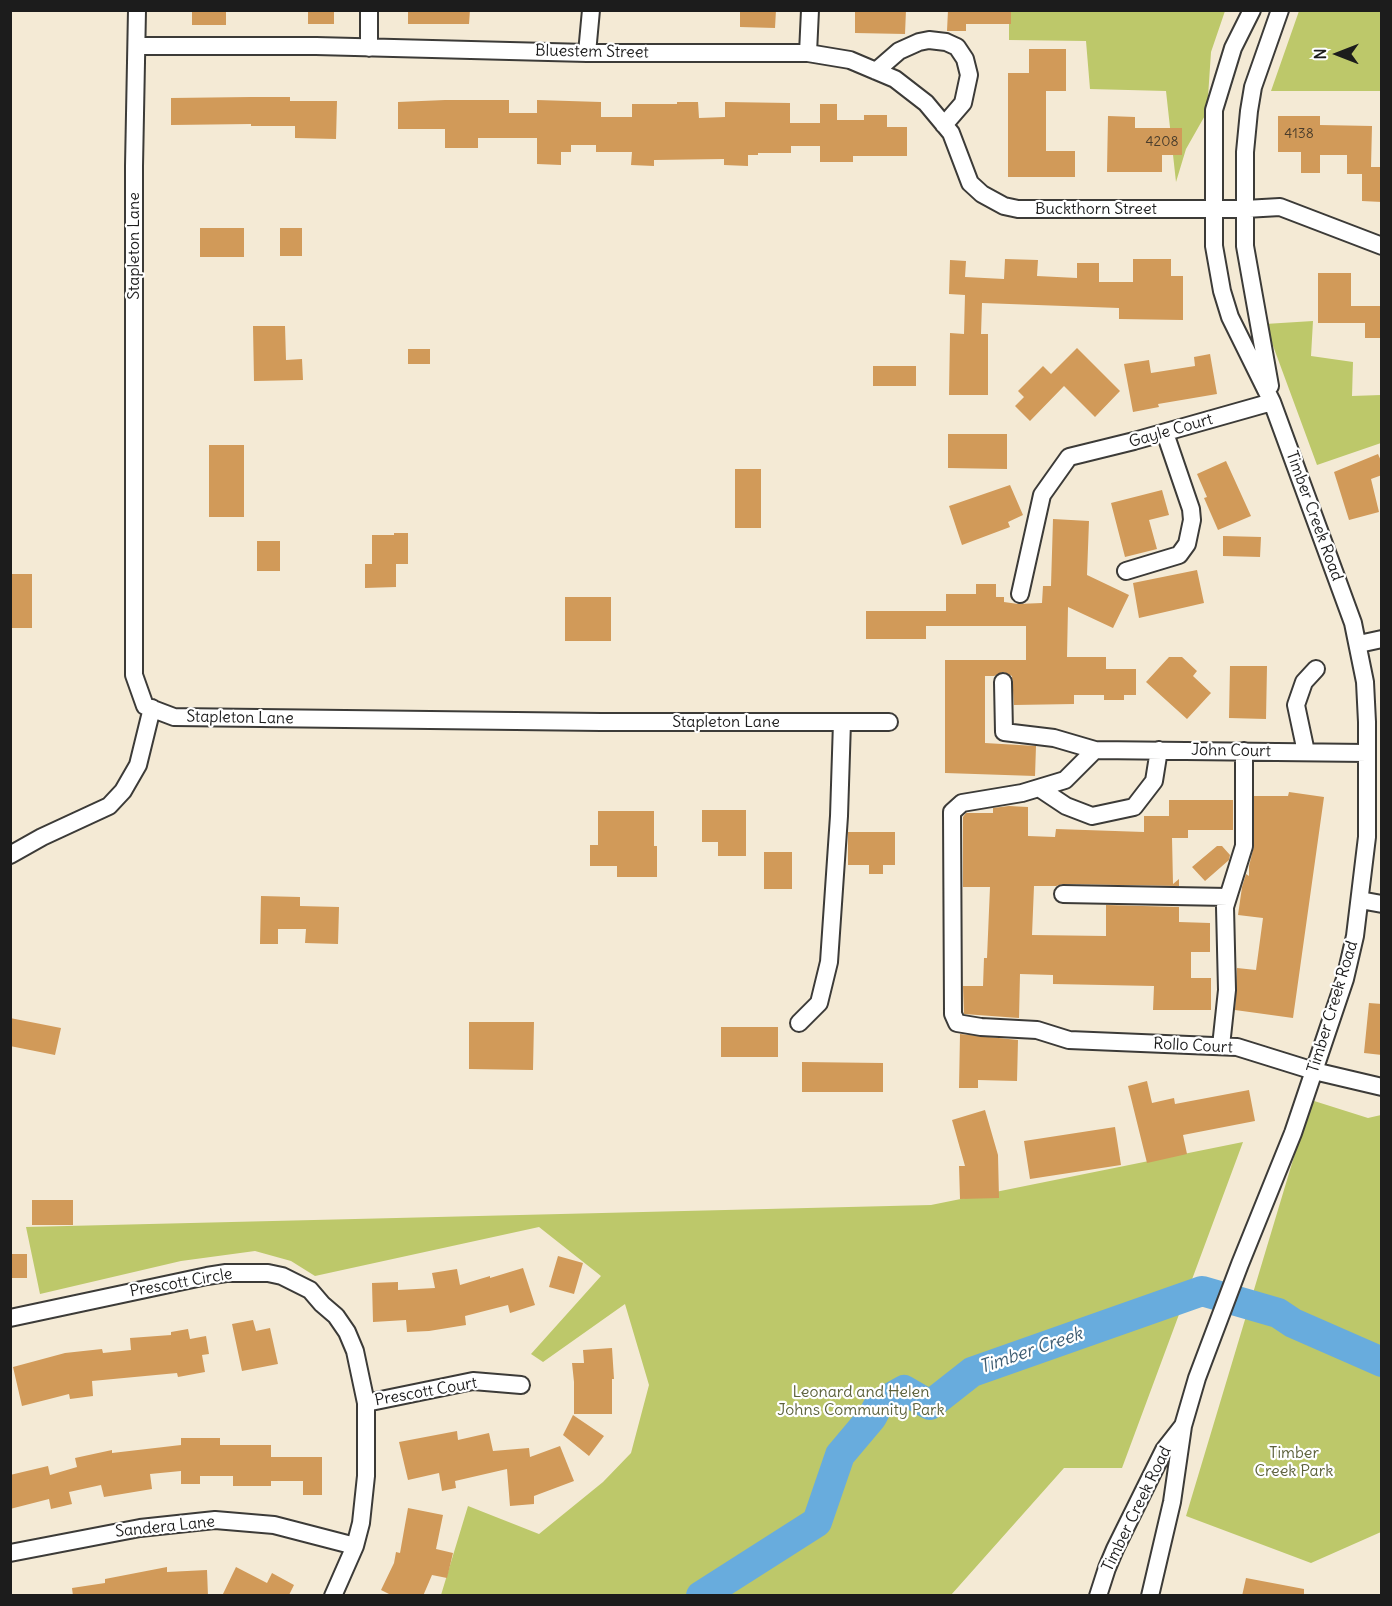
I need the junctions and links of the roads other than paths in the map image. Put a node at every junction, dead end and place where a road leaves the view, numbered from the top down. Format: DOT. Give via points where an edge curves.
graph roads {
  1 [pos="137,10"];
  2 [pos="369,10"];
  3 [pos="591,10"];
  4 [pos="810,10"];
  5 [pos="1252,10"];
  6 [pos="1280,10"];
  7 [pos="137,46"];
  8 [pos="369,48"];
  9 [pos="588,53"];
  10 [pos="808,53"];
  11 [pos="876,71"];
  12 [pos="944,125"];
  13 [pos="982,194"];
  14 [pos="1214,209"];
  15 [pos="1245,209"];
  16 [pos="1382,246"];
  17 [pos="1272,402"];
  18 [pos="1165,433"];
  19 [pos="1126,571"];
  20 [pos="1020,594"];
  21 [pos="1382,639"];
  22 [pos="1359,644"];
  23 [pos="1316,669"];
  24 [pos="1003,682"];
  25 [pos="152,708"];
  26 [pos="842,722"];
  27 [pos="889,722"];
  28 [pos="1372,741"];
  29 [pos="1095,750"];
  30 [pos="1159,750"];
  31 [pos="1244,751"];
  32 [pos="1306,752"];
  33 [pos="1039,788"];
  34 [pos="10,855"];
  35 [pos="1064,894"];
  36 [pos="1228,897"];
  37 [pos="1360,900"];
  38 [pos="1382,904"];
  39 [pos="800,1023"];
  40 [pos="1221,1046"];
  41 [pos="1314,1071"];
  42 [pos="1382,1087"];
  43 [pos="10,1318"];
  44 [pos="521,1385"];
  45 [pos="366,1403"];
  46 [pos="1183,1426"];
  47 [pos="355,1546"];
  48 [pos="10,1553"];
  49 [pos="333,1596"];
  50 [pos="1098,1596"];
  51 [pos="1150,1596"];
  1 -- 7 [label="street, Stapleton Lane"];
  2 -- 8 [label="street"];
  3 -- 9 [label="street"];
  4 -- 10 [label="street"];
  5 -- 14 [label="street, Timber Creek Road" via="1233,48 1214,110"];
  6 -- 15 [label="street, Timber Creek Road" via="1253,87 1245,152"];
  7 -- 8 [label="street, Bluestem Street"];
  7 -- 25 [label="street, Stapleton Lane" via="134,675 145,706"];
  8 -- 9 [label="street, Bluestem Street"];
  9 -- 10 [label="street, Bluestem Street"];
  10 -- 11 [label="street, Bluestem Street" via="850,60"];
  11 -- 12 [label="street, Bluestem Street" via="895,79 926,103"];
  11 -- 12 [label="street" via="899,51 919,42 946,42 957,47 969,75 963,103"];
  12 -- 13 [label="street, Bluestem Street" via="951,133 970,183"];
  13 -- 14 [label="street, Buckthorn Street" via="1018,209"];
  14 -- 15 [label="street, Buckthorn Street"];
  14 -- 17 [label="street, Timber Creek Road" via="1214,246 1222,291 1242,343"];
  15 -- 16 [label="street, Buckthorn Street" via="1280,207"];
  15 -- 17 [label="street, Timber Creek Road" via="1246,261"];
  17 -- 18 [label="street, Gayle Court"];
  17 -- 22 [label="street, Timber Creek Road"];
  18 -- 19 [label="street" via="1191,509 1187,543 1179,555"];
  18 -- 20 [label="street, Gayle Court" via="1069,457 1042,495"];
  21 -- 22 [label="street"];
  22 -- 28 [label="street, Timber Creek Road"];
  23 -- 32 [label="street" via="1305,682 1296,705"];
  24 -- 29 [label="street, John Court" via="1004,732 1054,738"];
  25 -- 26 [label="street, Stapleton Lane" via="174,717"];
  25 -- 34 [label="street" via="138,765 109,806"];
  26 -- 27 [label="street, Stapleton Lane"];
  26 -- 39 [label="street" via="829,962 819,1003"];
  28 -- 32 [label="street, John Court"];
  28 -- 37 [label="street, Timber Creek Road"];
  29 -- 30 [label="street, John Court"];
  29 -- 33 [label="street" via="1065,780"];
  30 -- 31 [label="street, John Court"];
  30 -- 33 [label="street" via="1154,781 1134,807 1092,816 1066,806"];
  31 -- 32 [label="street, John Court"];
  31 -- 36 [label="street" via="1244,846"];
  33 -- 40 [label="street, Rollo Court" via="962,803 952,812 953,1014 957,1023 1037,1030 1069,1040"];
  35 -- 36 [label="street"];
  36 -- 40 [label="street" via="1227,990"];
  37 -- 38 [label="street"];
  37 -- 41 [label="street, Timber Creek Road" via="1345,979"];
  40 -- 41 [label="street, Rollo Court" via="1237,1047"];
  41 -- 42 [label="street, Rollo Court"];
  41 -- 46 [label="street, Timber Creek Road" via="1197,1378"];
  43 -- 45 [label="street, Prescott Circle" via="207,1275 282,1275 310,1290 347,1332"];
  44 -- 45 [label="street, Prescott Court" via="473,1381"];
  45 -- 47 [label="street, Prescott Circle" via="366,1476"];
  46 -- 50 [label="street, Timber Creek Road" via="1164,1450 1111,1558"];
  46 -- 51 [label="street, Timber Creek Road" via="1172,1502"];
  47 -- 48 [label="street, Sandera Lane" via="274,1525 215,1520 140,1527"];
  47 -- 49 [label="street, Prescott Circle"];
}
